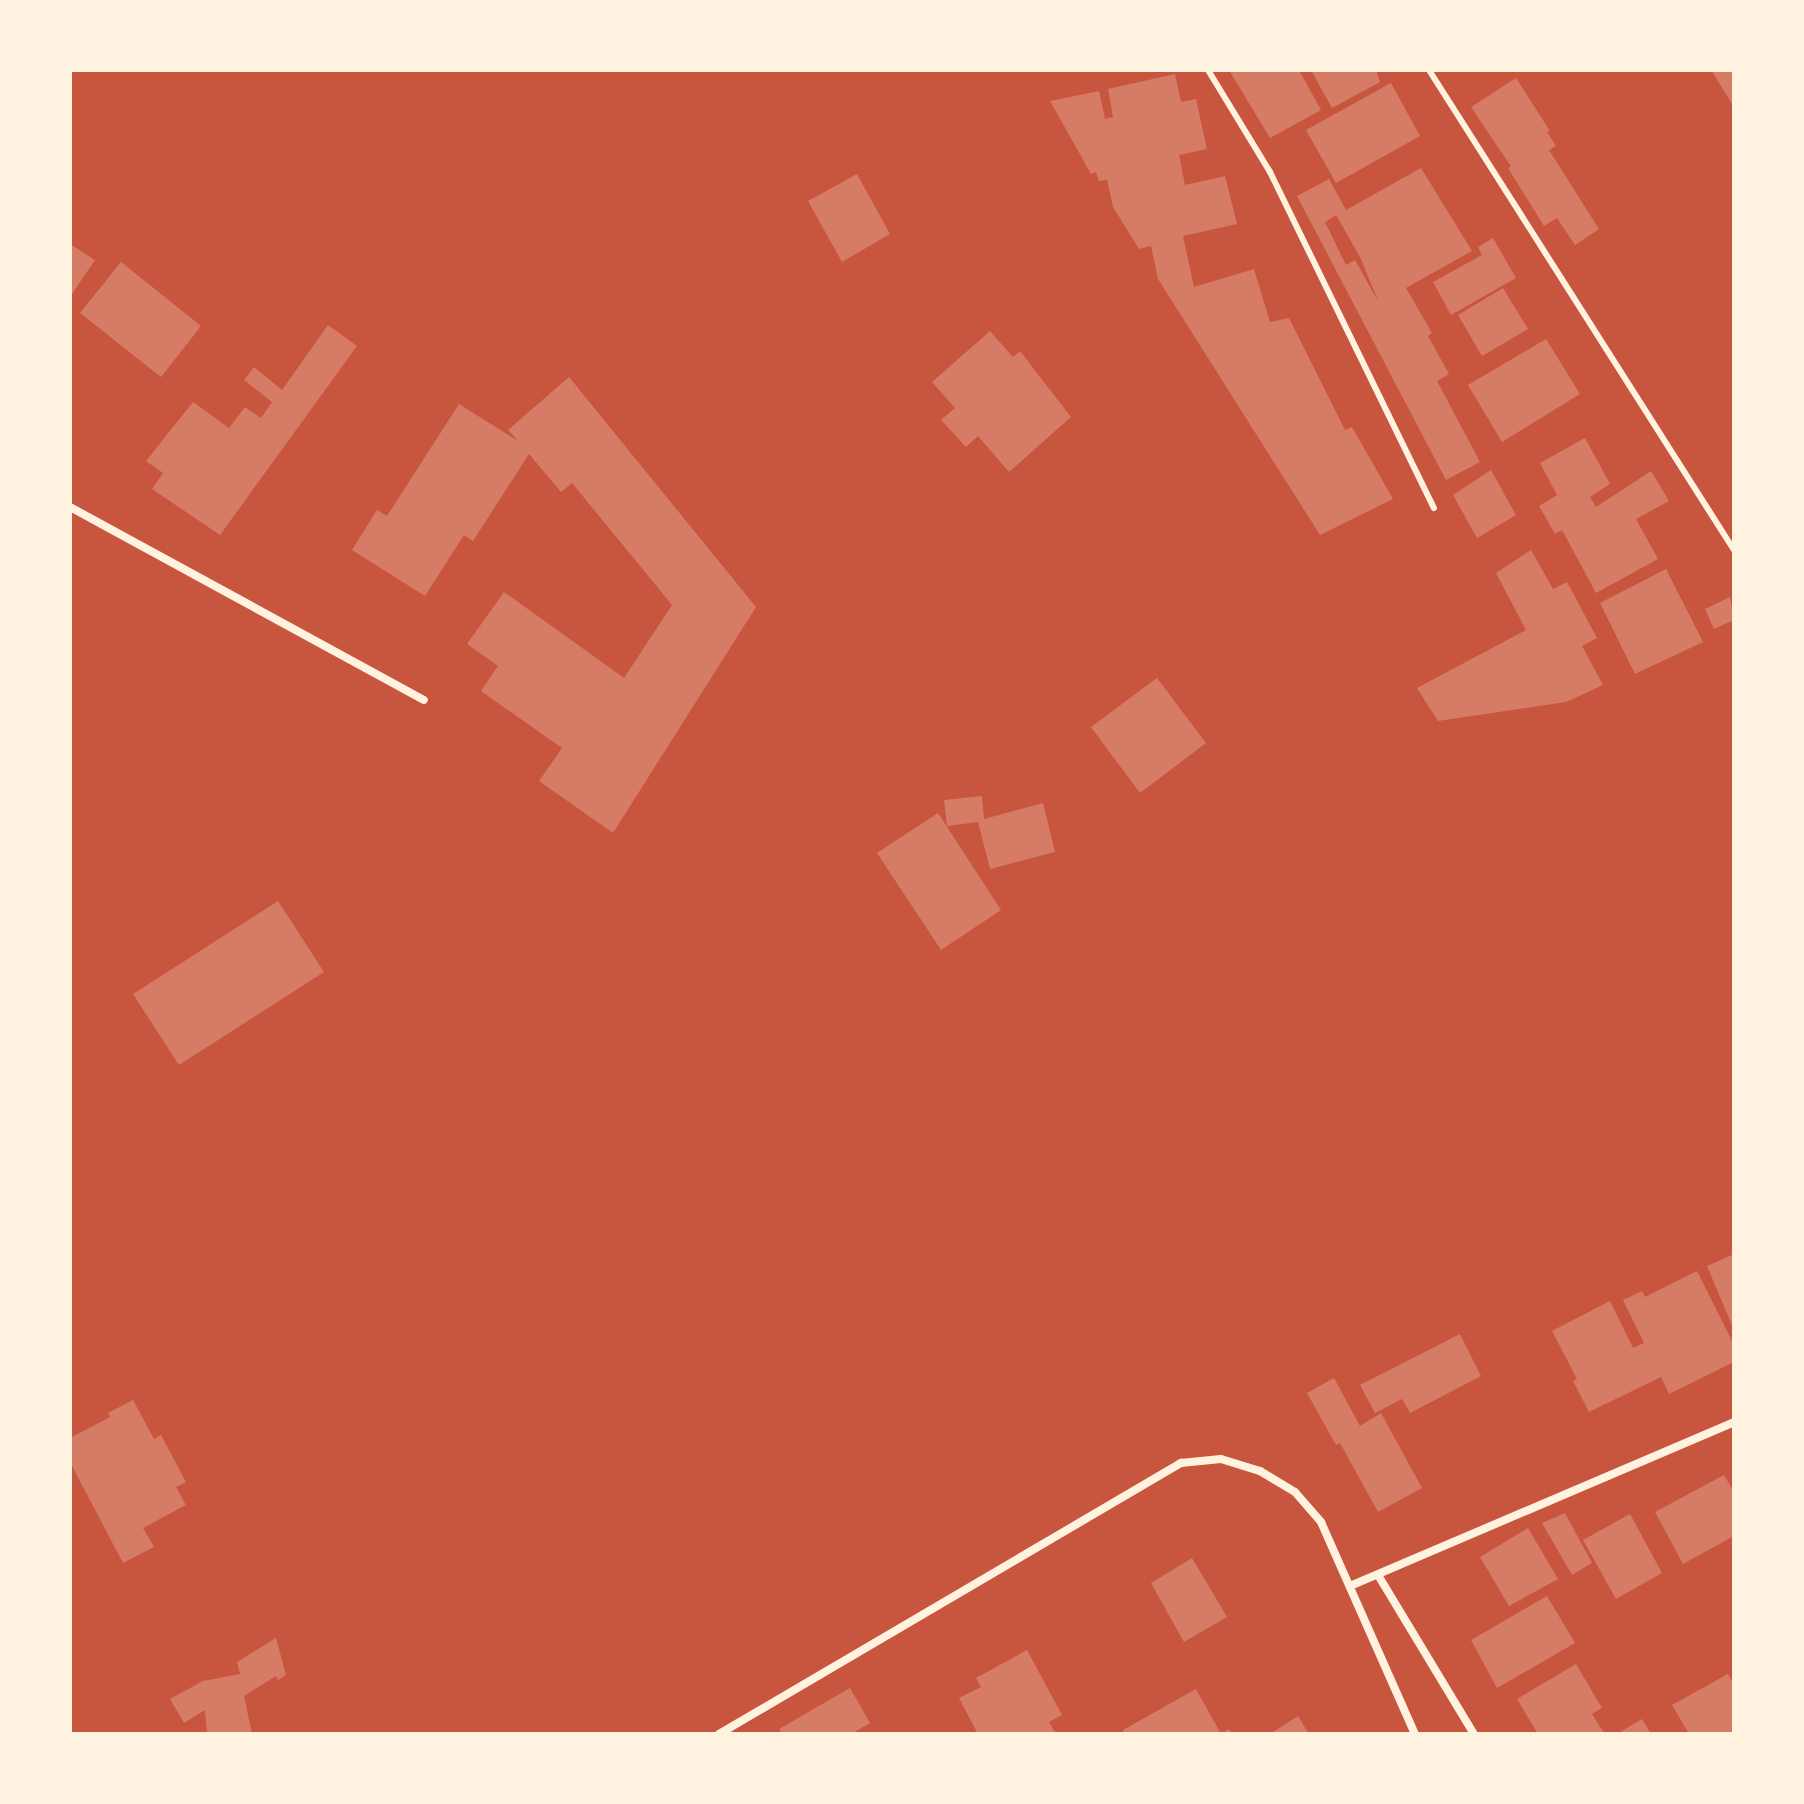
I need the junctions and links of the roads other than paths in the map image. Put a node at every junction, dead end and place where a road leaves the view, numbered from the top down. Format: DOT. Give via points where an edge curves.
graph roads {
  1 [pos="1208,70"];
  2 [pos="1429,70"];
  3 [pos="70,507"];
  4 [pos="1434,508"];
  5 [pos="1734,550"];
  6 [pos="424,700"];
  7 [pos="1734,1422"];
  8 [pos="1378,1575"];
  9 [pos="1350,1586"];
  10 [pos="719,1734"];
  11 [pos="1415,1734"];
  12 [pos="1474,1734"];
  1 -- 4 [label="lane" via="1270,172"];
  2 -- 5 [label="lane"];
  3 -- 6 [label="street"];
  7 -- 8 [label="street"];
  8 -- 9 [label="street"];
  8 -- 12 [label="street"];
  9 -- 10 [label="street" via="1321,1522 1295,1492 1260,1471 1221,1459 1181,1463"];
  9 -- 11 [label="street"];
}
